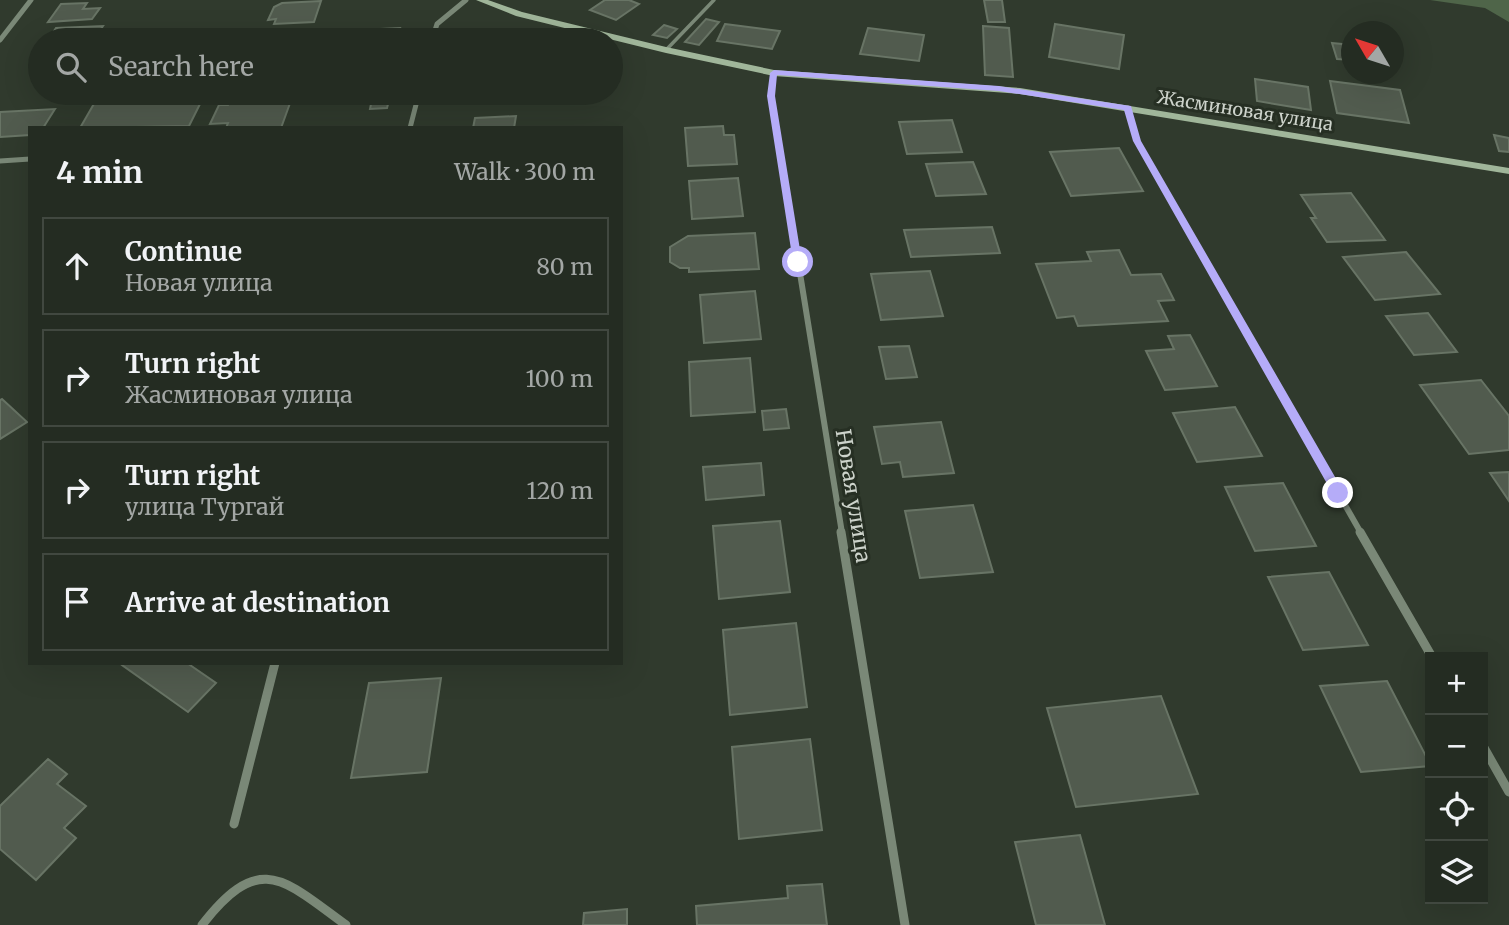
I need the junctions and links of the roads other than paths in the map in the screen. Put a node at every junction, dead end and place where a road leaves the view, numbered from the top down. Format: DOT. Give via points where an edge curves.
graph roads {
  1 [pos="31,0"];
  2 [pos="466,0"];
  3 [pos="480,0"];
  4 [pos="714,0"];
  5 [pos="436,28"];
  6 [pos="577,28"];
  7 [pos="623,39"];
  8 [pos="0,40"];
  9 [pos="666,50"];
  10 [pos="774,73"];
  11 [pos="416,105"];
  12 [pos="1128,108"];
  13 [pos="411,126"];
  14 [pos="28,159"];
  15 [pos="0,161"];
  16 [pos="1509,171"];
  17 [pos="1429,652"];
  18 [pos="274,665"];
  19 [pos="1488,755"];
  20 [pos="1509,792"];
  21 [pos="234,824"];
  22 [pos="202,925"];
  23 [pos="346,925"];
  24 [pos="905,925"];
  1 -- 8 [label="street"];
  2 -- 5 [label="street"];
  3 -- 6 [label="street, Жасминовая улица"];
  4 -- 9 [label="lane"];
  7 -- 9 [label="street, Жасминовая улица"];
  9 -- 10 [label="street, Жасминовая улица"];
  10 -- 12 [label="street, Жасминовая улица" via="999,88"];
  10 -- 24 [label="street, Новая улица" via="771,96"];
  11 -- 13 [label="street"];
  12 -- 16 [label="street, Жасминовая улица"];
  12 -- 17 [label="street" via="1137,141"];
  14 -- 15 [label="street"];
  18 -- 21 [label="street"];
  19 -- 20 [label="street"];
  22 -- 23 [label="street" via="218,903 253,880 280,879"];
}
